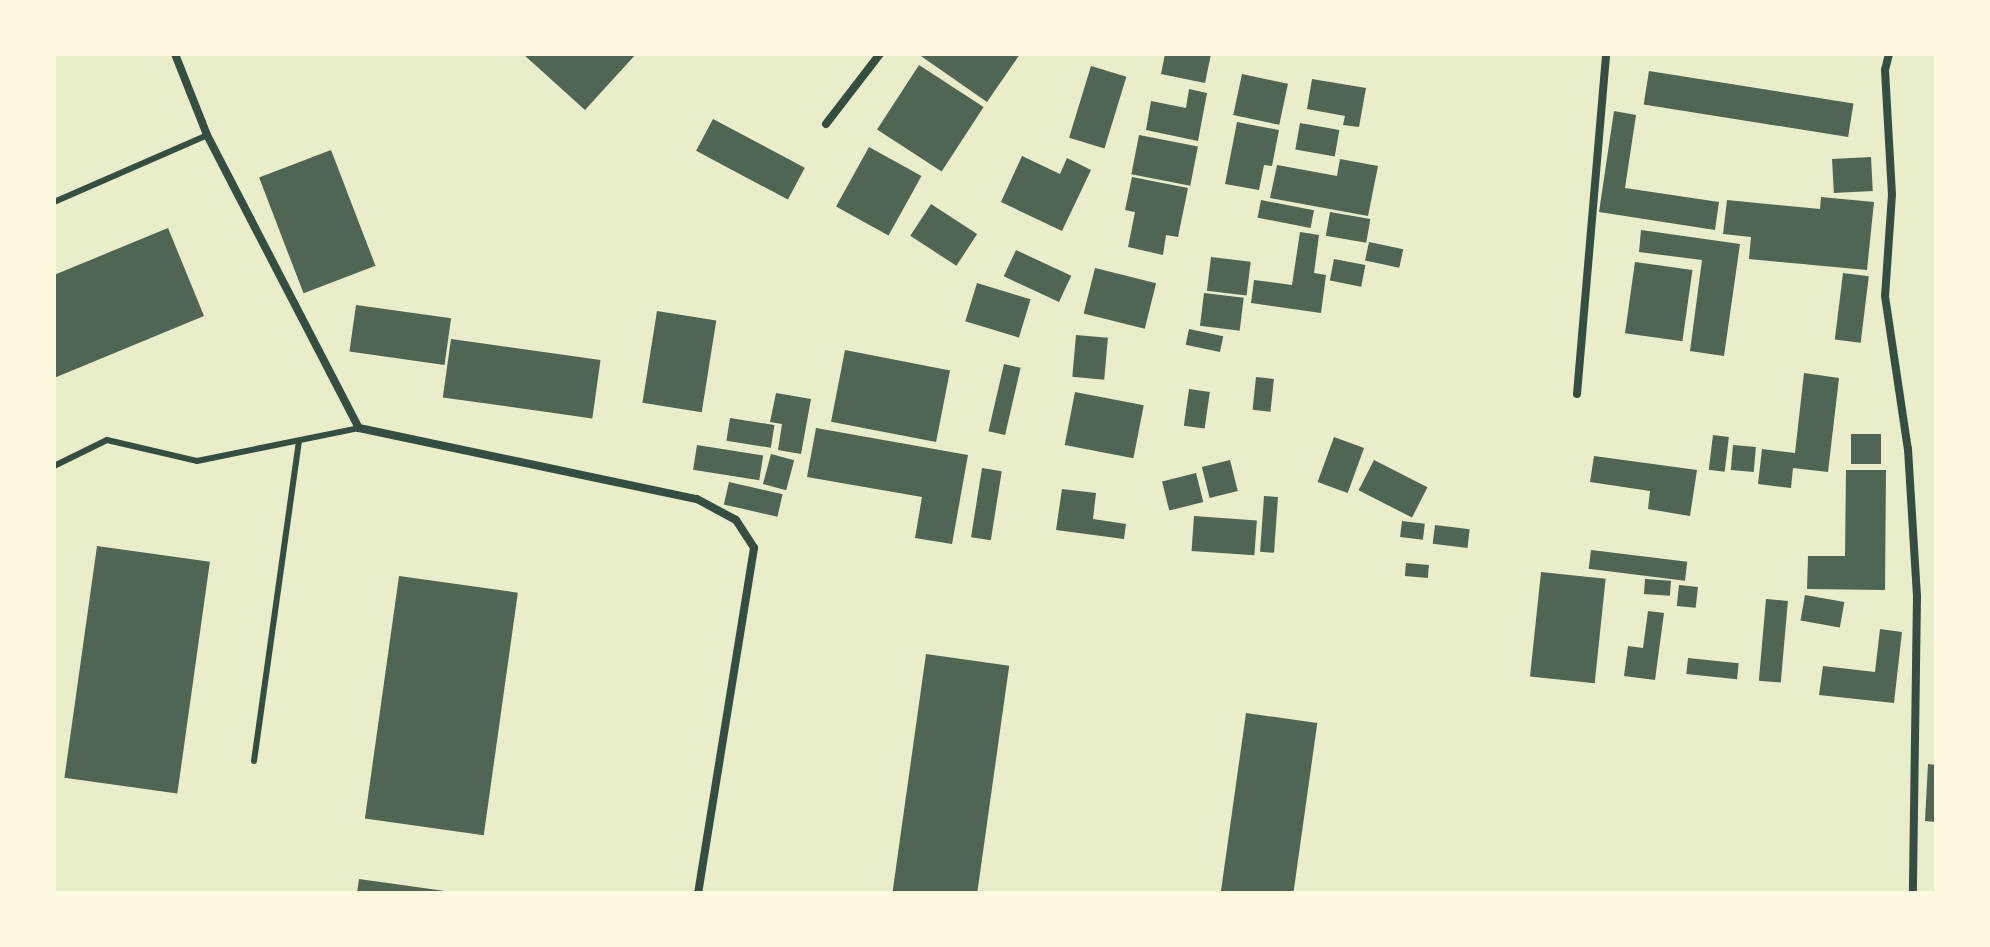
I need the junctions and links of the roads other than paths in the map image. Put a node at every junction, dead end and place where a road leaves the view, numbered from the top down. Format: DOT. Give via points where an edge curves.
graph roads {
  1 [pos="175,54"];
  2 [pos="880,54"];
  3 [pos="1606,54"];
  4 [pos="1889,54"];
  5 [pos="826,124"];
  6 [pos="207,135"];
  7 [pos="54,202"];
  8 [pos="1577,394"];
  9 [pos="359,428"];
  10 [pos="299,441"];
  11 [pos="54,466"];
  12 [pos="254,761"];
  13 [pos="698,893"];
  14 [pos="1913,893"];
  1 -- 6 [label="street"];
  2 -- 5 [label="street"];
  3 -- 8 [label="street"];
  4 -- 14 [label="street" via="1885,70 1892,194 1885,296 1908,449 1917,596"];
  6 -- 7 [label="lane"];
  6 -- 9 [label="street"];
  9 -- 10 [label="lane"];
  9 -- 13 [label="street" via="697,499 736,520 754,548"];
  10 -- 11 [label="lane" via="197,461 107,440"];
  10 -- 12 [label="lane"];
}
